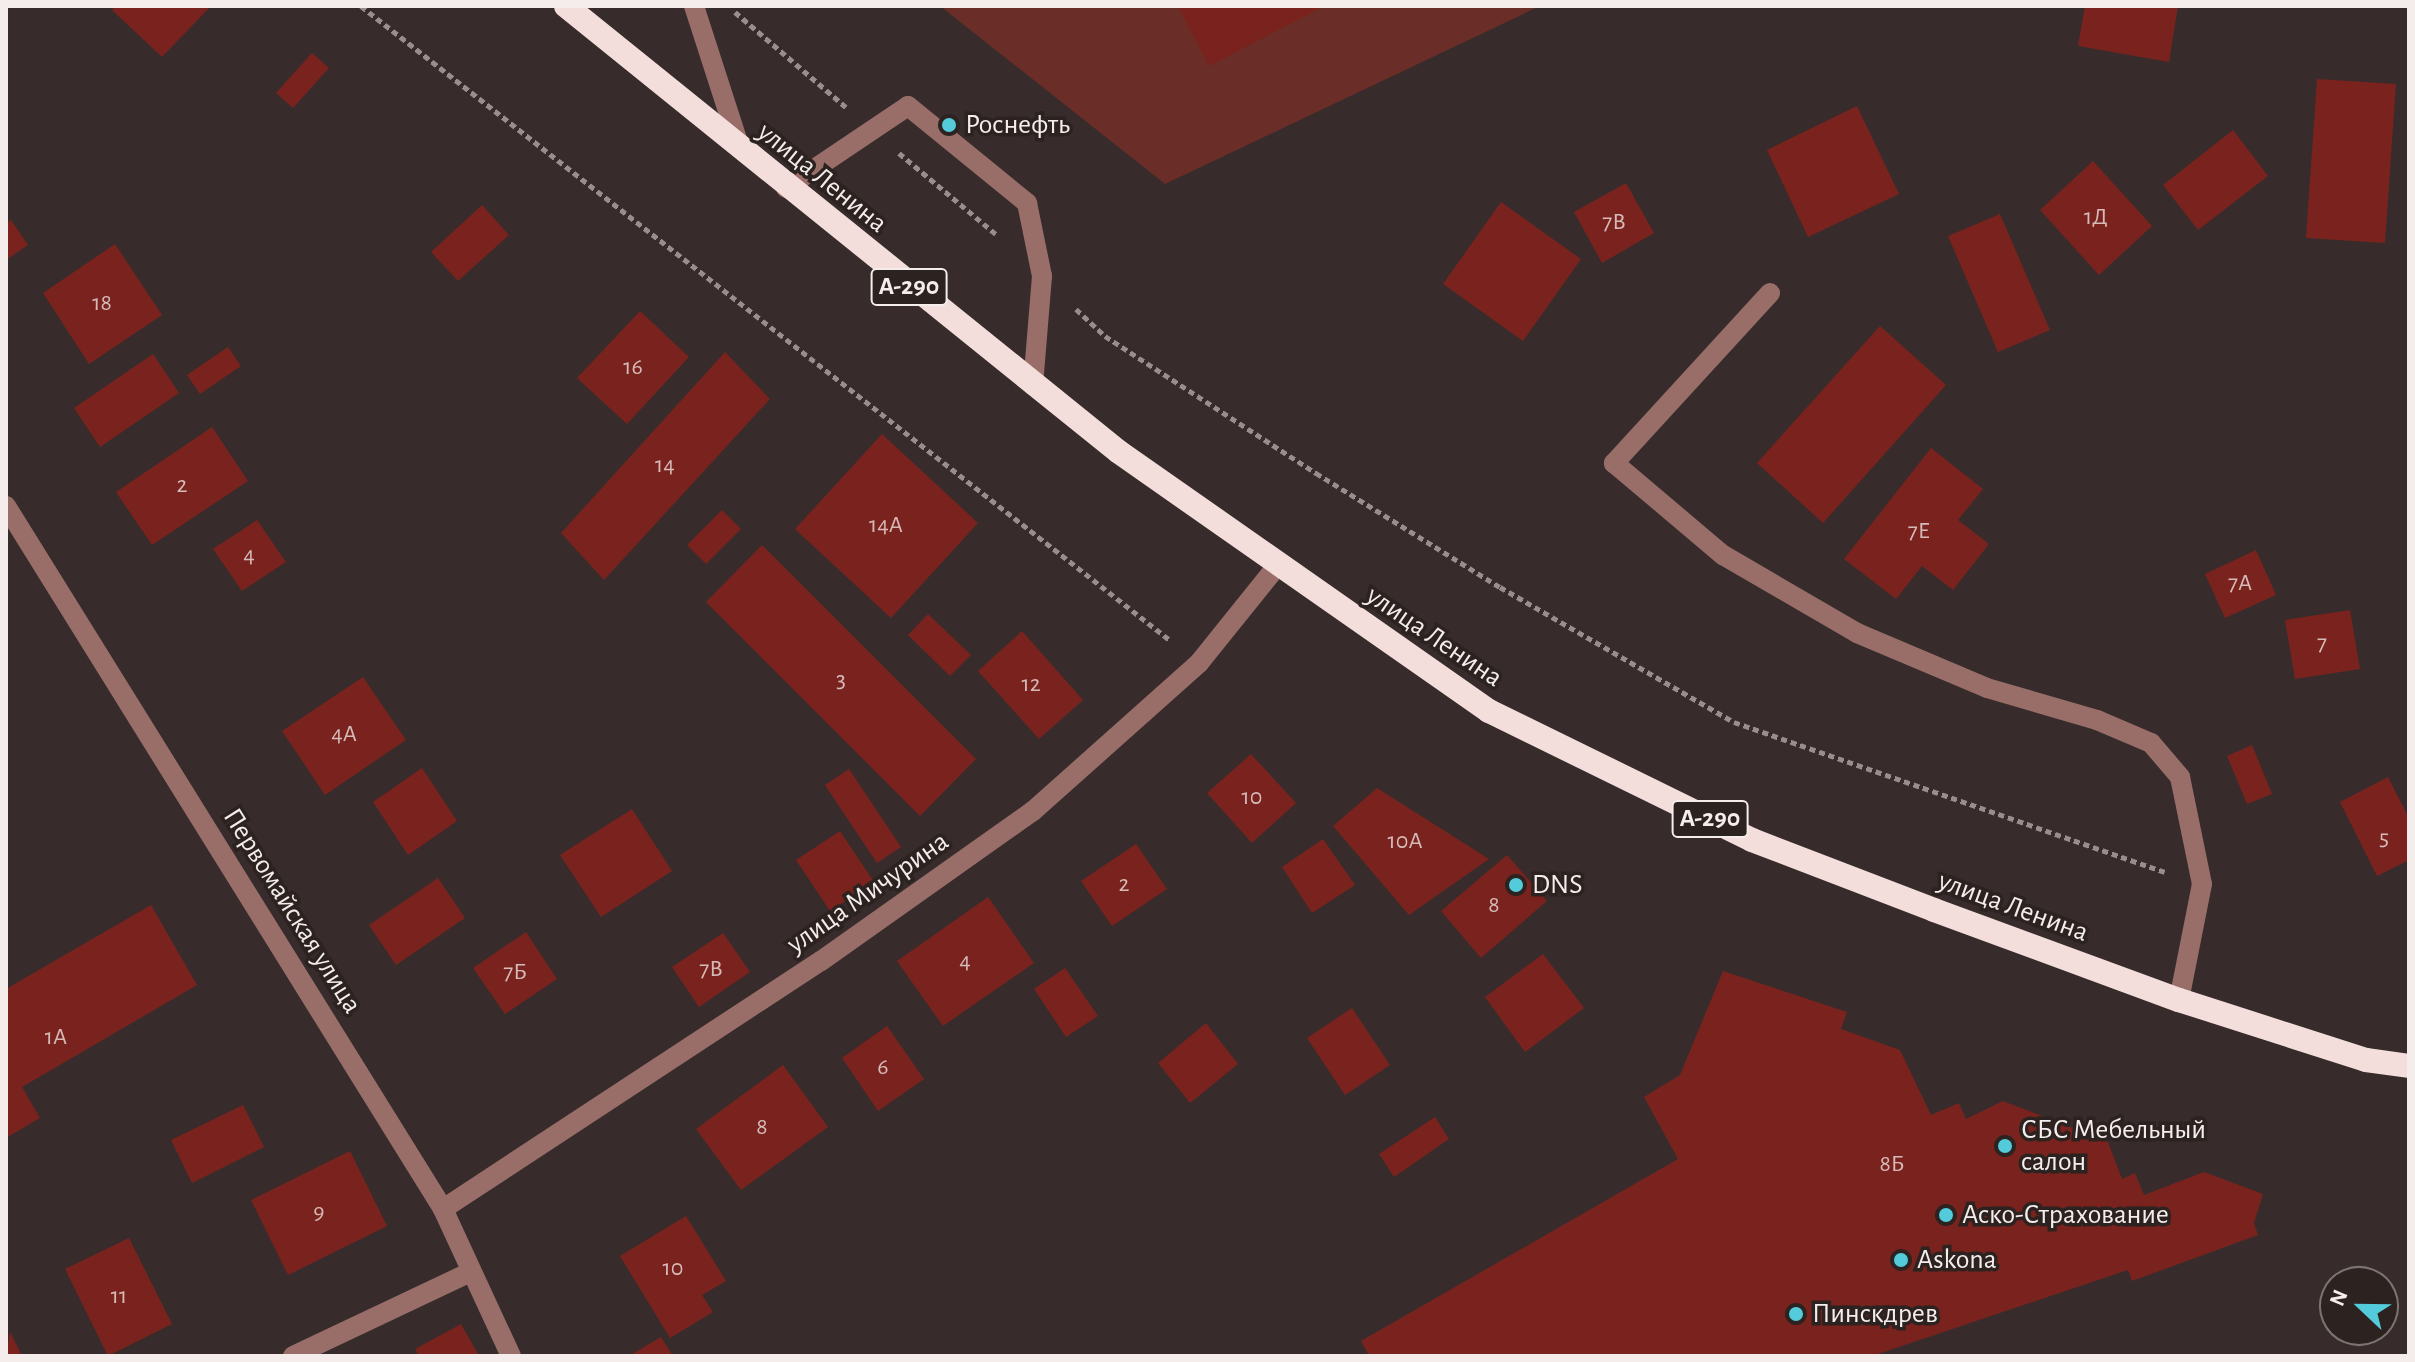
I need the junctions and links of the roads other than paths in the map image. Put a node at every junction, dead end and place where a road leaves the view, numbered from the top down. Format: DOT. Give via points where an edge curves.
graph roads {
  1 [pos="566,6"];
  2 [pos="694,6"];
  3 [pos="741,152"];
  4 [pos="786,188"];
  5 [pos="1770,293"];
  6 [pos="1033,386"];
  7 [pos="6,506"];
  8 [pos="1277,566"];
  9 [pos="2179,1000"];
  10 [pos="2409,1066"];
  11 [pos="443,1209"];
  12 [pos="471,1272"];
  13 [pos="293,1356"];
  14 [pos="511,1356"];
  1 -- 3 [label="highway, улица Ленина / А-290"];
  2 -- 3 [label="street"];
  3 -- 4 [label="highway, улица Ленина / А-290"];
  4 -- 6 [label="highway, улица Ленина / А-290"];
  4 -- 6 [label="street" via="908,106 1027,203 1042,276"];
  5 -- 9 [label="street" via="1614,463 1723,555 1857,633 1987,688 2097,720 2151,743 2180,777 2202,884"];
  6 -- 8 [label="highway, улица Ленина / А-290"];
  7 -- 11 [label="street, Первомайская улица"];
  8 -- 9 [label="highway, улица Ленина / А-290" via="1489,711 1752,840"];
  8 -- 11 [label="street, улица Мичурина" via="1199,663 1033,811 821,961"];
  9 -- 10 [label="highway, улица Ленина / А-290" via="2366,1060"];
  11 -- 12 [label="street, Первомайская улица"];
  12 -- 13 [label="street"];
  12 -- 14 [label="street, Первомайская улица"];
}
